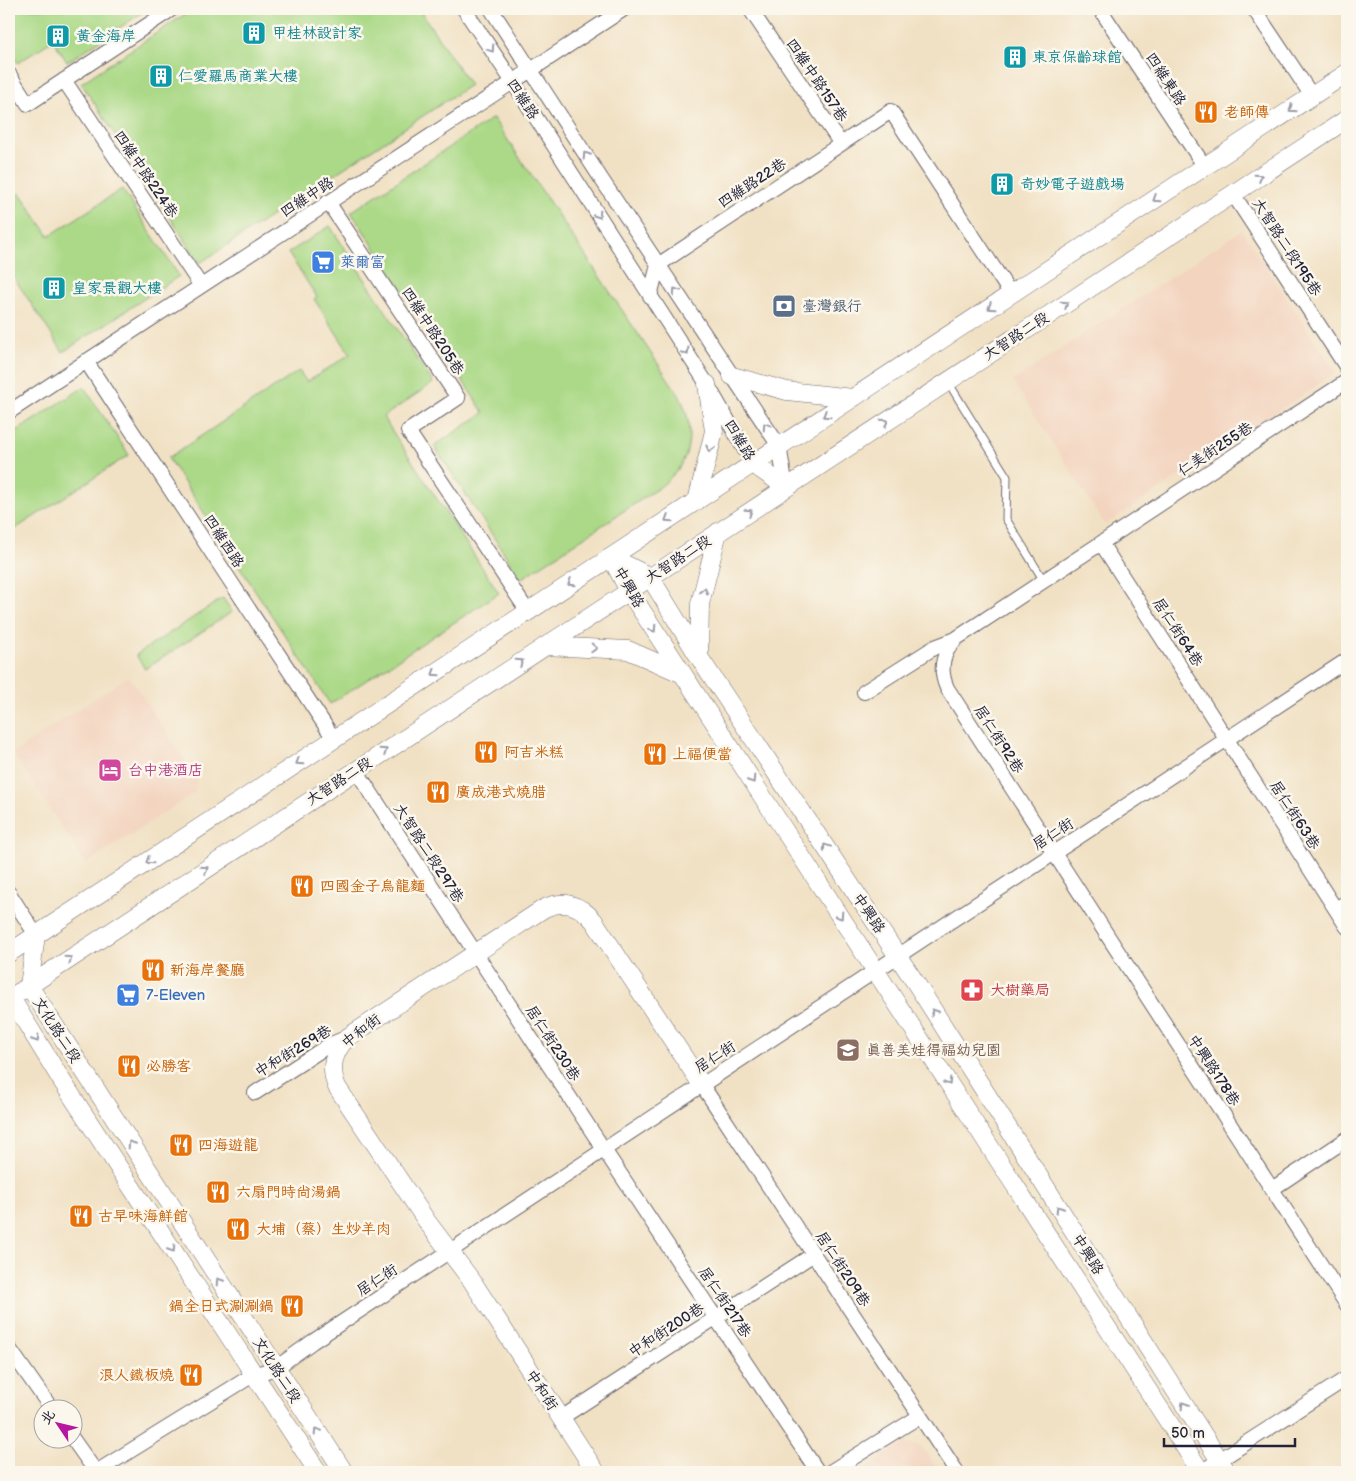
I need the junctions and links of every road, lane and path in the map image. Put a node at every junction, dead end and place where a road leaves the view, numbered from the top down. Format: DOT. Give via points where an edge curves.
graph roads {
  1 [pos="172,9"];
  2 [pos="464,9"];
  3 [pos="491,9"];
  4 [pos="624,9"];
  5 [pos="750,9"];
  6 [pos="1100,9"];
  7 [pos="1254,9"];
  8 [pos="531,70"];
  9 [pos="1347,73"];
  10 [pos="9,74"];
  11 [pos="64,80"];
  12 [pos="513,82"];
  13 [pos="1312,96"];
  14 [pos="1347,119"];
  15 [pos="840,144"];
  16 [pos="1205,167"];
  17 [pos="1233,194"];
  18 [pos="328,202"];
  19 [pos="658,265"];
  20 [pos="201,286"];
  21 [pos="1011,294"];
  22 [pos="650,296"];
  23 [pos="86,361"];
  24 [pos="1347,368"];
  25 [pos="732,376"];
  26 [pos="948,381"];
  27 [pos="1347,381"];
  28 [pos="707,384"];
  29 [pos="853,398"];
  30 [pos="9,412"];
  31 [pos="779,446"];
  32 [pos="753,464"];
  33 [pos="786,488"];
  34 [pos="697,501"];
  35 [pos="718,532"];
  36 [pos="1101,543"];
  37 [pos="611,557"];
  38 [pos="650,577"];
  39 [pos="1044,581"];
  40 [pos="629,591"];
  41 [pos="528,612"];
  42 [pos="957,638"];
  43 [pos="545,646"];
  44 [pos="699,657"];
  45 [pos="1347,660"];
  46 [pos="683,674"];
  47 [pos="864,692"];
  48 [pos="334,739"];
  49 [pos="1227,739"];
  50 [pos="356,770"];
  51 [pos="1054,853"];
  52 [pos="9,893"];
  53 [pos="1342,906"];
  54 [pos="1347,926"];
  55 [pos="36,935"];
  56 [pos="9,953"];
  57 [pos="476,953"];
  58 [pos="898,957"];
  59 [pos="876,971"];
  60 [pos="29,986"];
  61 [pos="10,998"];
  62 [pos="348,1037"];
  63 [pos="702,1085"];
  64 [pos="255,1093"];
  65 [pos="1347,1139"];
  66 [pos="604,1150"];
  67 [pos="1272,1189"];
  68 [pos="449,1251"];
  69 [pos="814,1254"];
  70 [pos="1347,1305"];
  71 [pos="716,1318"];
  72 [pos="9,1348"];
  73 [pos="276,1368"];
  74 [pos="253,1374"];
  75 [pos="1347,1378"];
  76 [pos="44,1398"];
  77 [pos="920,1416"];
  78 [pos="561,1418"];
  79 [pos="81,1448"];
  80 [pos="1223,1466"];
  81 [pos="103,1471"];
  82 [pos="318,1472"];
  83 [pos="344,1472"];
  84 [pos="596,1472"];
  85 [pos="818,1472"];
  86 [pos="830,1472"];
  87 [pos="957,1472"];
  88 [pos="1201,1472"];
  1 -- 11 [label="street"];
  2 -- 12 [label="street, 四維路, one-way"];
  3 -- 8 [label="street, 四維路"];
  4 -- 8 [label="street, 四維中路"];
  5 -- 15 [label="street, 四維中路157巷"];
  6 -- 16 [label="street, 四維東路"];
  7 -- 13 [label="street"];
  8 -- 12 [label="street, 四維中路"];
  19 -- 8 [label="street, 四維路, one-way"];
  9 -- 13 [label="street"];
  10 -- 11 [label="street" via="28,104"];
  11 -- 20 [label="street, 四維中路224巷"];
  12 -- 18 [label="street, 四維中路"];
  12 -- 22 [label="street, 四維路, one-way"];
  13 -- 16 [label="street, one-way"];
  17 -- 14 [label="street, 大智路二段, one-way"];
  15 -- 19 [label="street, 四維路22巷"];
  15 -- 21 [label="street, 四維路22巷" via="891,111"];
  16 -- 21 [label="street, one-way"];
  17 -- 24 [label="street, 大智路二段195巷"];
  26 -- 17 [label="street, 大智路二段, one-way"];
  18 -- 20 [label="street, 四維中路"];
  18 -- 41 [label="street, 四維中路205巷" via="458,398 408,431"];
  19 -- 22 [label="street"];
  25 -- 19 [label="street, 四維路, one-way"];
  20 -- 23 [label="street, 四維中路"];
  21 -- 29 [label="street, one-way"];
  22 -- 28 [label="street, 四維路, one-way"];
  23 -- 30 [label="street, 四維中路"];
  23 -- 48 [label="street, 四維西路"];
  25 -- 29 [label="street" via="787,391"];
  31 -- 25 [label="street, 四維路, one-way"];
  33 -- 26 [label="street, 大智路二段, one-way"];
  26 -- 39 [label="lane" via="1007,477 1006,519"];
  27 -- 36 [label="street, 仁美街255巷"];
  28 -- 32 [label="street, 四維路"];
  28 -- 34 [label="street, one-way" via="714,432"];
  29 -- 31 [label="street, one-way"];
  31 -- 32 [label="street"];
  31 -- 33 [label="street, 四維路"];
  32 -- 33 [label="street, 四維路"];
  32 -- 34 [label="street"];
  35 -- 33 [label="street, 大智路二段, one-way"];
  34 -- 37 [label="street, one-way"];
  35 -- 38 [label="street, 大智路二段"];
  44 -- 35 [label="street, one-way" via="700,604"];
  36 -- 39 [label="street, 居仁街92巷"];
  36 -- 49 [label="street, 居仁街64巷"];
  37 -- 38 [label="street, 中興路"];
  37 -- 40 [label="street, 中興路"];
  37 -- 41 [label="street, one-way"];
  38 -- 40 [label="street, 大智路二段"];
  38 -- 44 [label="street, 中興路"];
  39 -- 42 [label="street, 居仁街92巷"];
  40 -- 43 [label="street, 大智路二段"];
  40 -- 46 [label="street, 中興路, one-way"];
  41 -- 48 [label="street, one-way"];
  42 -- 47 [label="street, 居仁街92巷" via="935,647"];
  42 -- 51 [label="street, 居仁街92巷" via="947,650 942,666 947,688"];
  43 -- 46 [label="street, one-way" via="628,650"];
  50 -- 43 [label="street, 大智路二段, one-way"];
  58 -- 44 [label="street, 中興路, one-way"];
  45 -- 49 [label="street, 居仁街"];
  46 -- 59 [label="street, 中興路, one-way"];
  48 -- 55 [label="street, one-way"];
  49 -- 51 [label="street, 居仁街"];
  49 -- 53 [label="street, 居仁街63巷"];
  50 -- 57 [label="street, 大智路二段297巷"];
  60 -- 50 [label="street, 大智路二段, one-way"];
  51 -- 58 [label="street, 居仁街"];
  51 -- 67 [label="street, 中興路178巷"];
  52 -- 55 [label="street"];
  53 -- 54 [label="street, 居仁街63巷"];
  55 -- 56 [label="street"];
  55 -- 60 [label="street, 文化路二段"];
  55 -- 61 [label="street, 文化路二段"];
  57 -- 62 [label="street, 中和街"];
  57 -- 63 [label="street, 中和街" via="549,906 567,904 585,911"];
  57 -- 66 [label="street, 居仁街230巷"];
  58 -- 59 [label="street, 居仁街"];
  80 -- 58 [label="street, 中興路, one-way"];
  59 -- 63 [label="street, 居仁街"];
  59 -- 88 [label="street, 中興路, one-way"];
  60 -- 61 [label="street, 大智路二段"];
  73 -- 60 [label="street, 文化路二段, one-way"];
  61 -- 74 [label="street, 文化路二段, one-way"];
  62 -- 64 [label="street, 中和街269巷" via="329,1045"];
  62 -- 68 [label="street, 中和街" via="334,1060 333,1074 337,1087"];
  63 -- 66 [label="street, 居仁街"];
  63 -- 69 [label="street, 居仁街209巷"];
  65 -- 67 [label="street"];
  66 -- 68 [label="street, 居仁街"];
  66 -- 71 [label="street, 居仁街217巷"];
  67 -- 70 [label="street, 中興路178巷"];
  68 -- 73 [label="street, 居仁街"];
  68 -- 78 [label="street, 中和街"];
  69 -- 71 [label="street, 中和街200巷"];
  69 -- 77 [label="street, 居仁街209巷"];
  71 -- 78 [label="street, 中和街200巷"];
  71 -- 85 [label="street, 居仁街217巷"];
  72 -- 76 [label="street"];
  73 -- 74 [label="street, 居仁街"];
  83 -- 73 [label="street, 文化路二段, one-way"];
  74 -- 81 [label="street, 居仁街"];
  74 -- 82 [label="street, 文化路二段"];
  75 -- 80 [label="street"];
  77 -- 86 [label="street"];
  77 -- 87 [label="street, 居仁街209巷"];
  78 -- 84 [label="street, 中和街"];
  79 -- 81 [label="street"];
  80 -- 88 [label="street"];
}
